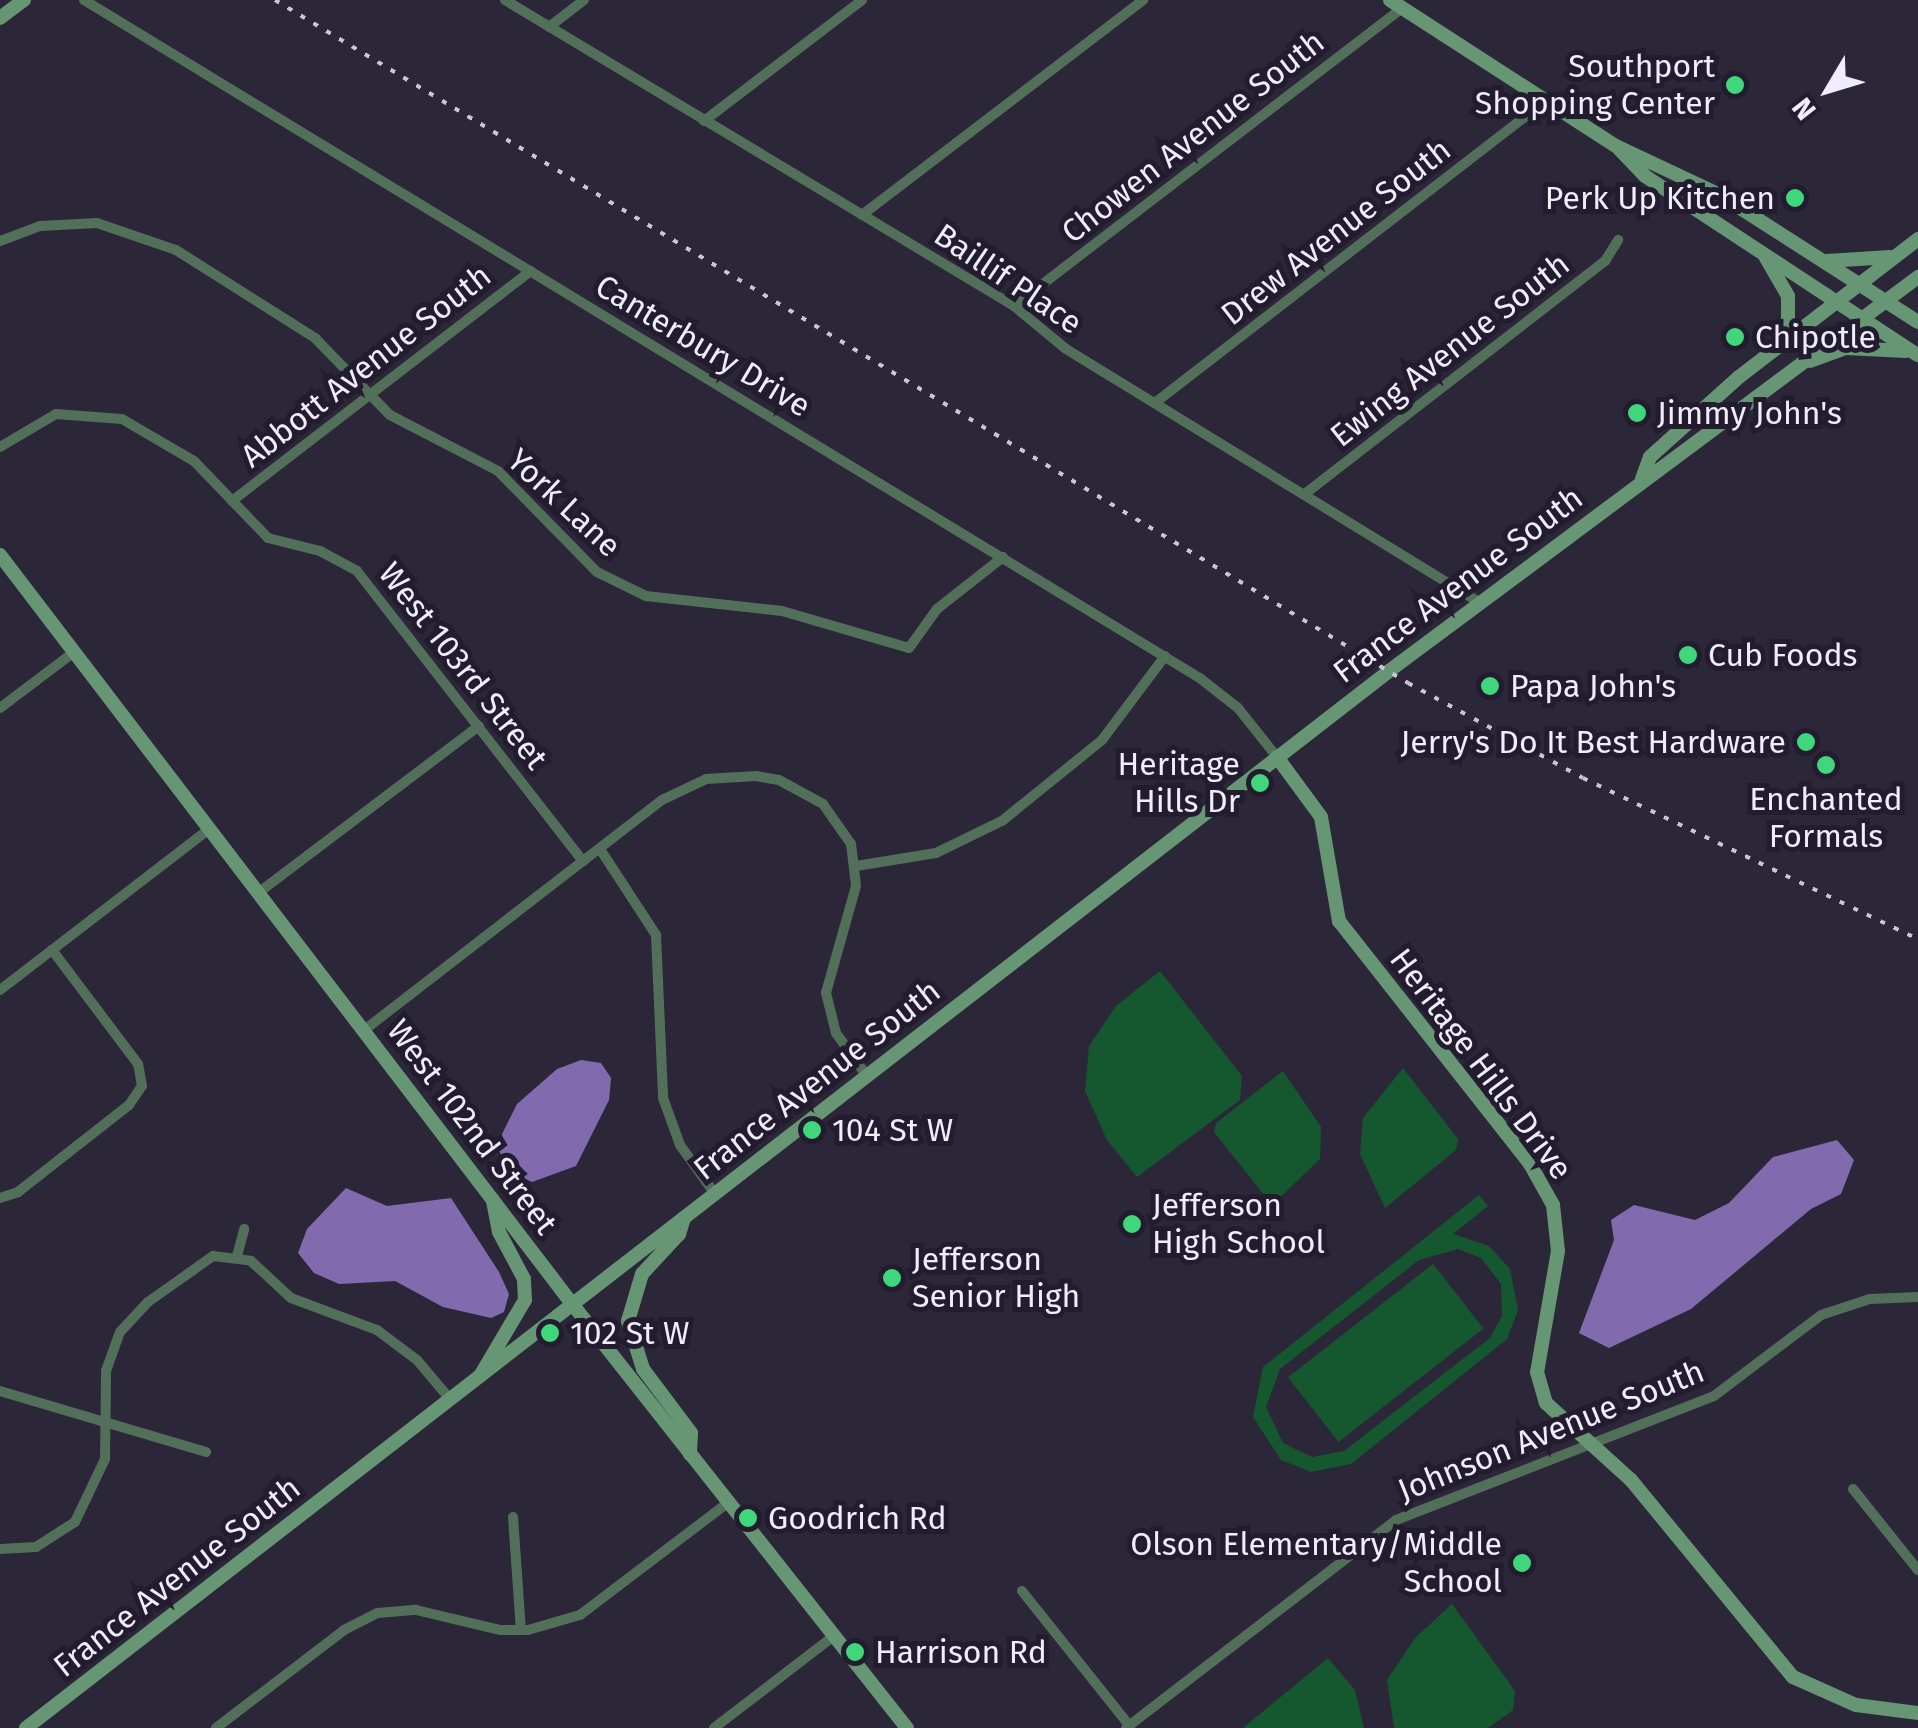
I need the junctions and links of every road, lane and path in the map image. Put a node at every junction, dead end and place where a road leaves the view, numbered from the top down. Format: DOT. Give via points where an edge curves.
graph roads {
  1 [pos="24,0"];
  2 [pos="84,0"];
  3 [pos="505,0"];
  4 [pos="584,0"];
  5 [pos="862,0"];
  6 [pos="1142,0"];
  7 [pos="1396,4"];
  8 [pos="0,18"];
  9 [pos="549,26"];
  10 [pos="1546,102"];
  11 [pos="704,120"];
  12 [pos="1616,146"];
  13 [pos="862,215"];
  14 [pos="1918,239"];
  15 [pos="1618,240"];
  16 [pos="0,241"];
  17 [pos="1900,253"];
  18 [pos="1762,254"];
  19 [pos="1821,260"];
  20 [pos="530,270"];
  21 [pos="1918,277"];
  22 [pos="1859,285"];
  23 [pos="1882,299"];
  24 [pos="1837,302"];
  25 [pos="1014,306"];
  26 [pos="1858,318"];
  27 [pos="1918,322"];
  28 [pos="1916,354"];
  29 [pos="1768,355"];
  30 [pos="1796,367"];
  31 [pos="369,395"];
  32 [pos="1156,402"];
  33 [pos="0,446"];
  34 [pos="1642,479"];
  35 [pos="1306,493"];
  36 [pos="232,502"];
  37 [pos="0,555"];
  38 [pos="1002,558"];
  39 [pos="1481,603"];
  40 [pos="74,652"];
  41 [pos="1165,656"];
  42 [pos="0,708"];
  43 [pos="479,726"];
  44 [pos="1277,757"];
  45 [pos="209,828"];
  46 [pos="600,849"];
  47 [pos="583,861"];
  48 [pos="856,866"];
  49 [pos="258,893"];
  50 [pos="52,950"];
  51 [pos="0,990"];
  52 [pos="364,1031"];
  53 [pos="867,1076"];
  54 [pos="715,1194"];
  55 [pos="0,1198"];
  56 [pos="492,1199"];
  57 [pos="684,1218"];
  58 [pos="244,1229"];
  59 [pos="237,1256"];
  60 [pos="1918,1297"];
  61 [pos="573,1305"];
  62 [pos="480,1376"];
  63 [pos="0,1391"];
  64 [pos="450,1399"];
  65 [pos="104,1419"];
  66 [pos="1593,1441"];
  67 [pos="206,1452"];
  68 [pos="690,1454"];
  69 [pos="1853,1489"];
  70 [pos="729,1502"];
  71 [pos="513,1517"];
  72 [pos="0,1549"];
  73 [pos="1918,1570"];
  74 [pos="1022,1592"];
  75 [pos="520,1630"];
  76 [pos="834,1636"];
  77 [pos="1918,1713"];
  78 [pos="1128,1727"];
  79 [pos="26,1728"];
  80 [pos="216,1728"];
  81 [pos="714,1728"];
  82 [pos="907,1728"];
  1 -- 8 [label="main road"];
  2 -- 20 [label="street, Canterbury Drive"];
  3 -- 9 [label="street, Baillif Place"];
  4 -- 9 [label="street"];
  5 -- 11 [label="street"];
  6 -- 13 [label="street"];
  7 -- 10 [label="main road"];
  7 -- 25 [label="street, Chowen Avenue South"];
  9 -- 11 [label="street, Baillif Place"];
  10 -- 12 [label="main road"];
  10 -- 32 [label="street, Drew Avenue South"];
  11 -- 13 [label="street, Baillif Place"];
  12 -- 18 [label="main road" via="1645,176"];
  12 -- 19 [label="main road" via="1720,195"];
  13 -- 25 [label="street, Baillif Place"];
  14 -- 17 [label="main road, France Avenue South"];
  15 -- 35 [label="street, Ewing Avenue South" via="1605,262"];
  16 -- 31 [label="street, York Lane" via="68,223 150,237 289,319"];
  17 -- 19 [label="main road" via="1874,262"];
  17 -- 22 [label="main road, France Avenue South"];
  18 -- 24 [label="main road"];
  18 -- 29 [label="main road" via="1788,296 1788,323"];
  19 -- 22 [label="main road"];
  20 -- 31 [label="street, Abbott Avenue South"];
  20 -- 38 [label="street, Canterbury Drive"];
  21 -- 23 [label="main road, France Avenue South"];
  22 -- 23 [label="main road"];
  22 -- 24 [label="main road, France Avenue South"];
  23 -- 26 [label="main road, France Avenue South"];
  23 -- 27 [label="main road"];
  24 -- 26 [label="main road"];
  24 -- 29 [label="main road, France Avenue South"];
  25 -- 32 [label="street, Baillif Place" via="1066,349"];
  26 -- 28 [label="main road"];
  26 -- 30 [label="main road, France Avenue South"];
  28 -- 30 [label="main road" via="1846,348"];
  29 -- 34 [label="main road, France Avenue South" via="1650,457"];
  30 -- 34 [label="main road, France Avenue South" via="1667,468"];
  31 -- 36 [label="street, Abbott Avenue South"];
  31 -- 38 [label="street, York Lane" via="390,415 498,472 596,572 646,596 782,611 909,648 937,608"];
  32 -- 35 [label="street, Baillif Place"];
  33 -- 36 [label="street, West 103rd Street" via="56,414 100,413 177,448"];
  34 -- 39 [label="main road, France Avenue South"];
  35 -- 39 [label="street, Baillif Place"];
  36 -- 43 [label="street, West 103rd Street" via="268,538 358,571"];
  37 -- 40 [label="main road, West 102nd Street"];
  38 -- 41 [label="street, Canterbury Drive"];
  39 -- 44 [label="main road, France Avenue South"];
  40 -- 42 [label="street"];
  40 -- 45 [label="main road, West 102nd Street"];
  41 -- 44 [label="street, Canterbury Drive" via="1220,692"];
  41 -- 48 [label="street" via="1102,740 1002,821 936,853"];
  43 -- 47 [label="street, West 103rd Street"];
  43 -- 49 [label="street"];
  44 -- 53 [label="main road, France Avenue South"];
  44 -- 66 [label="main road, Heritage Hills Drive" via="1321,817 1339,922 1544,1183 1558,1250 1539,1356 1540,1388 1546,1403"];
  45 -- 49 [label="main road, West 102nd Street"];
  45 -- 50 [label="street"];
  46 -- 47 [label="street"];
  46 -- 48 [label="street" via="662,800 711,778 756,776 802,791 842,826"];
  46 -- 54 [label="street" via="656,936 663,1098 680,1145"];
  47 -- 52 [label="street"];
  48 -- 53 [label="street" via="826,993 836,1032"];
  49 -- 52 [label="main road, West 102nd Street"];
  50 -- 51 [label="street"];
  50 -- 55 [label="street" via="138,1064 142,1086 129,1105 18,1192"];
  52 -- 56 [label="main road, West 102nd Street"];
  53 -- 54 [label="main road, France Avenue South"];
  54 -- 57 [label="main road, France Avenue South"];
  56 -- 61 [label="main road, West 102nd Street"];
  56 -- 62 [label="main road" via="499,1232 524,1279 525,1300"];
  57 -- 61 [label="main road, France Avenue South"];
  57 -- 68 [label="main road" via="679,1234 642,1274 628,1321 643,1369 691,1434"];
  58 -- 59 [label="street"];
  59 -- 64 [label="street" via="292,1298 398,1344"];
  59 -- 65 [label="street" via="201,1262 133,1316 106,1371"];
  60 -- 66 [label="street, Johnson Avenue South" via="1870,1299 1821,1315 1714,1396"];
  61 -- 62 [label="main road, France Avenue South"];
  61 -- 68 [label="main road, West 102nd Street"];
  62 -- 64 [label="main road, France Avenue South"];
  63 -- 65 [label="street"];
  64 -- 79 [label="main road, France Avenue South"];
  65 -- 67 [label="street"];
  65 -- 72 [label="street" via="105,1459 75,1522 36,1547"];
  66 -- 77 [label="main road, Heritage Hills Drive" via="1792,1677 1856,1706"];
  66 -- 78 [label="street, Johnson Avenue South" via="1396,1520"];
  68 -- 70 [label="main road, West 102nd Street"];
  69 -- 73 [label="street"];
  70 -- 75 [label="street" via="592,1608"];
  70 -- 76 [label="main road, West 102nd Street"];
  71 -- 75 [label="street"];
  74 -- 78 [label="street"];
  75 -- 80 [label="street" via="416,1610 378,1613 344,1630"];
  76 -- 81 [label="street"];
  76 -- 82 [label="main road, West 102nd Street"];
}
